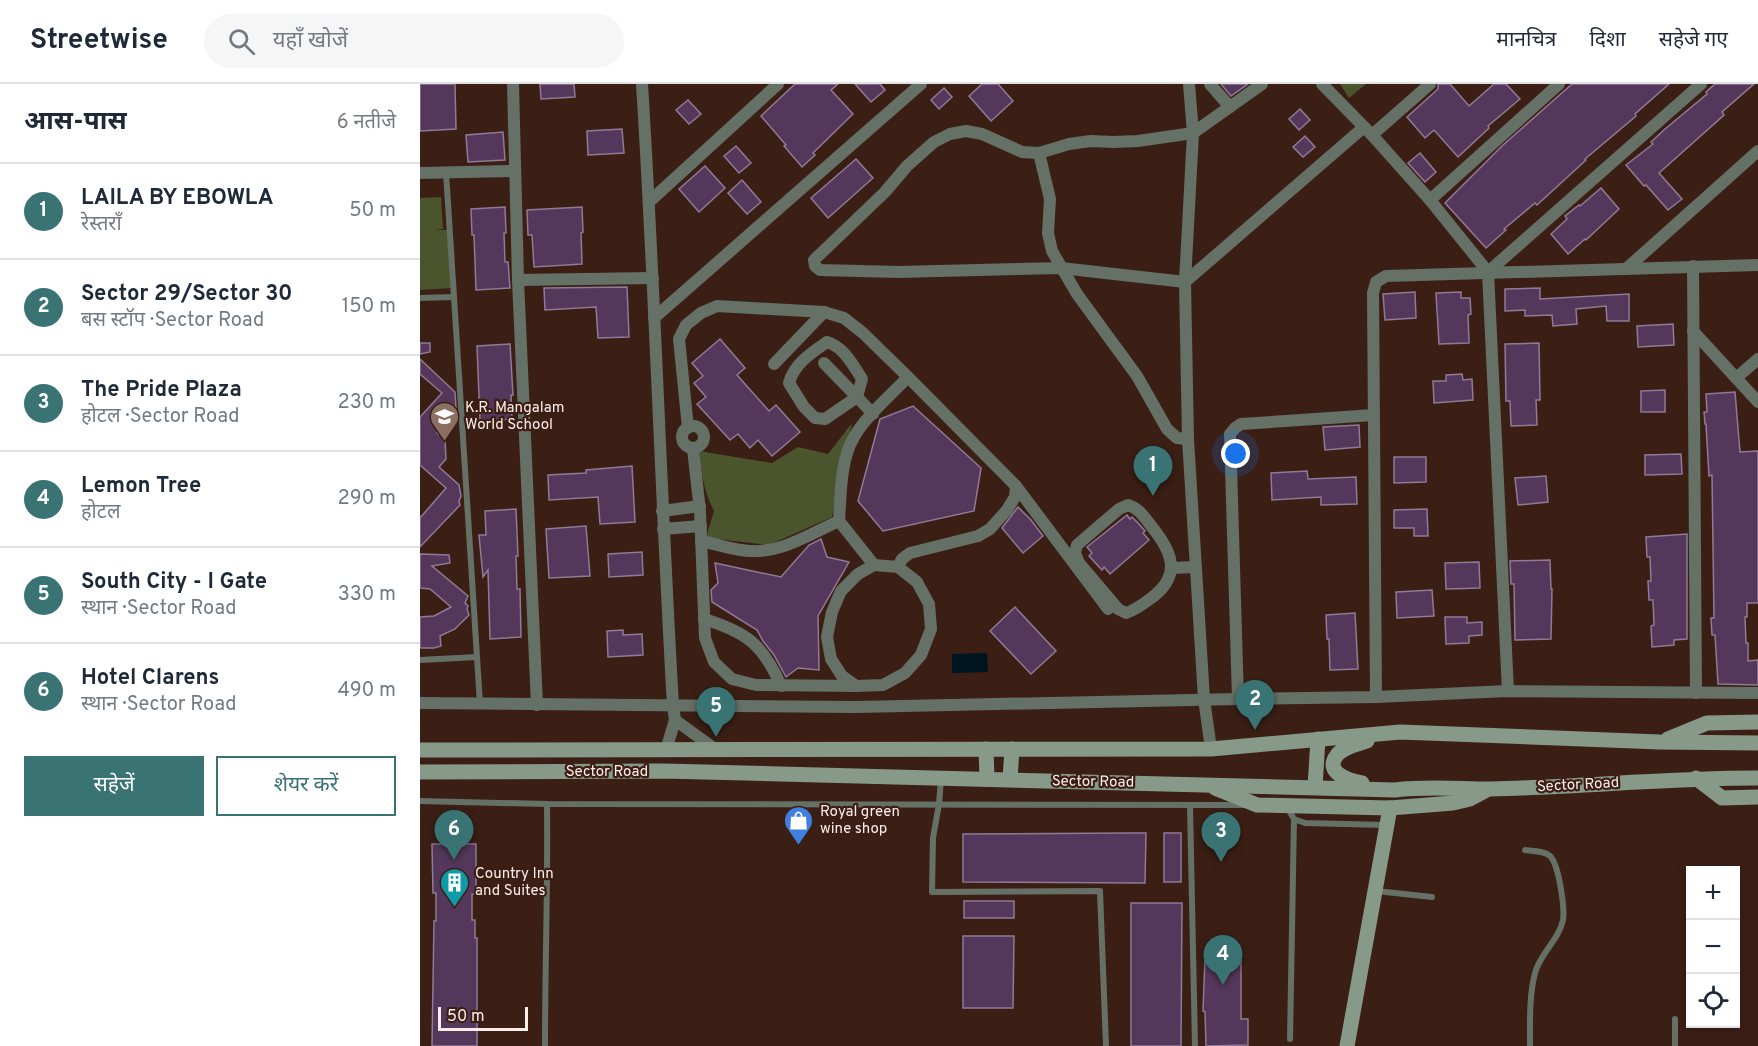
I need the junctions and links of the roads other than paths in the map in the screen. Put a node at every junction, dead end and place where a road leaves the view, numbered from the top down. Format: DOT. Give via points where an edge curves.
graph roads {
  1 [pos="513,84"];
  2 [pos="642,84"];
  3 [pos="778,84"];
  4 [pos="1189,84"];
  5 [pos="1210,84"];
  6 [pos="1262,84"];
  7 [pos="1322,84"];
  8 [pos="1430,84"];
  9 [pos="1558,84"];
  10 [pos="1701,84"];
  11 [pos="916,86"];
  12 [pos="1230,107"];
  13 [pos="1368,131"];
  14 [pos="1193,133"];
  15 [pos="1758,151"];
  16 [pos="1039,153"];
  17 [pos="515,171"];
  18 [pos="446,172"];
  19 [pos="420,173"];
  20 [pos="1430,200"];
  21 [pos="650,202"];
  22 [pos="1758,265"];
  23 [pos="1693,266"];
  24 [pos="1061,268"];
  25 [pos="1626,269"];
  26 [pos="1488,272"];
  27 [pos="652,278"];
  28 [pos="518,280"];
  29 [pos="1185,282"];
  30 [pos="454,297"];
  31 [pos="420,298"];
  32 [pos="824,312"];
  33 [pos="654,318"];
  34 [pos="1693,331"];
  35 [pos="1758,359"];
  36 [pos="824,363"];
  37 [pos="774,364"];
  38 [pos="908,377"];
  39 [pos="1736,378"];
  40 [pos="857,397"];
  41 [pos="1758,402"];
  42 [pos="873,414"];
  43 [pos="1374,415"];
  44 [pos="1188,439"];
  45 [pos="1016,486"];
  46 [pos="700,506"];
  47 [pos="662,511"];
  48 [pos="838,520"];
  49 [pos="701,526"];
  50 [pos="663,529"];
  51 [pos="701,541"];
  52 [pos="874,565"];
  53 [pos="898,567"];
  54 [pos="1196,567"];
  55 [pos="1172,568"];
  56 [pos="1108,609"];
  57 [pos="704,619"];
  58 [pos="477,657"];
  59 [pos="420,660"];
  60 [pos="781,686"];
  61 [pos="856,686"];
  62 [pos="1508,691"];
  63 [pos="1696,693"];
  64 [pos="1758,693"];
  65 [pos="1376,697"];
  66 [pos="1204,699"];
  67 [pos="1238,699"];
  68 [pos="420,703"];
  69 [pos="480,704"];
  70 [pos="537,705"];
  71 [pos="673,706"];
  72 [pos="675,720"];
  73 [pos="1758,723"];
  74 [pos="1400,732"];
  75 [pos="1318,739"];
  76 [pos="1660,742"];
  77 [pos="1758,743"];
  78 [pos="715,749"];
  79 [pos="986,749"];
  80 [pos="1012,749"];
  81 [pos="1211,749"];
  82 [pos="420,750"];
  83 [pos="666,750"];
  84 [pos="420,772"];
  85 [pos="941,778"];
  86 [pos="1696,778"];
  87 [pos="1758,778"];
  88 [pos="987,779"];
  89 [pos="1010,779"];
  90 [pos="1204,784"];
  91 [pos="1315,787"];
  92 [pos="1491,789"];
  93 [pos="1395,790"];
  94 [pos="1758,797"];
  95 [pos="420,801"];
  96 [pos="547,804"];
  97 [pos="939,804"];
  98 [pos="1190,805"];
  99 [pos="1257,805"];
  100 [pos="1390,808"];
  101 [pos="1290,812"];
  102 [pos="1387,825"];
  103 [pos="1525,850"];
  104 [pos="1375,891"];
  105 [pos="1432,897"];
  106 [pos="1675,1019"];
  107 [pos="1290,1039"];
  108 [pos="545,1046"];
  109 [pos="1106,1046"];
  110 [pos="1195,1046"];
  111 [pos="1347,1046"];
  112 [pos="1530,1046"];
  113 [pos="1675,1046"];
  1 -- 17 [label="street"];
  2 -- 21 [label="street"];
  3 -- 21 [label="street"];
  4 -- 14 [label="street"];
  5 -- 12 [label="street"];
  6 -- 12 [label="street"];
  7 -- 13 [label="street"];
  8 -- 13 [label="street"];
  9 -- 20 [label="street"];
  10 -- 26 [label="street"];
  11 -- 33 [label="street"];
  12 -- 14 [label="street"];
  13 -- 20 [label="street"];
  13 -- 29 [label="street"];
  14 -- 16 [label="street" via="1138,141 1080,142"];
  14 -- 29 [label="street"];
  15 -- 25 [label="street"];
  16 -- 24 [label="street" via="1050,198 1048,233"];
  16 -- 24 [label="street" via="1022,152 966,131 934,142 818,255 815,266 820,270 899,272"];
  17 -- 18 [label="street"];
  17 -- 28 [label="street"];
  18 -- 19 [label="street"];
  18 -- 30 [label="lane"];
  20 -- 26 [label="street"];
  21 -- 27 [label="street"];
  22 -- 23 [label="street"];
  23 -- 25 [label="street"];
  23 -- 34 [label="street"];
  24 -- 29 [label="street"];
  24 -- 44 [label="street" via="1137,376 1167,429 1177,438"];
  25 -- 26 [label="street"];
  26 -- 43 [label="street" via="1386,276 1376,282"];
  26 -- 62 [label="street"];
  27 -- 28 [label="street"];
  27 -- 33 [label="street"];
  28 -- 70 [label="street"];
  29 -- 44 [label="street"];
  30 -- 31 [label="lane"];
  30 -- 58 [label="lane"];
  32 -- 37 [label="street"];
  32 -- 38 [label="street" via="844,318"];
  32 -- 46 [label="street" via="717,306 686,325 679,339 688,428 682,440 693,448"];
  33 -- 47 [label="street"];
  34 -- 39 [label="street"];
  34 -- 63 [label="street"];
  35 -- 39 [label="street"];
  36 -- 40 [label="street"];
  38 -- 42 [label="street"];
  38 -- 45 [label="street"];
  39 -- 41 [label="street"];
  40 -- 40 [label="street" via="862,380 850,359 826,342 807,356 792,373 789,383 815,418 825,419"];
  40 -- 42 [label="street"];
  42 -- 48 [label="street" via="854,437 845,460"];
  43 -- 65 [label="street"];
  43 -- 67 [label="street" via="1241,424 1230,434"];
  44 -- 54 [label="street"];
  45 -- 53 [label="street" via="1015,497 990,529 978,536 909,554"];
  45 -- 56 [label="street"];
  46 -- 47 [label="street"];
  46 -- 49 [label="street"];
  47 -- 50 [label="street"];
  48 -- 51 [label="street" via="774,549 752,552"];
  48 -- 52 [label="street"];
  49 -- 50 [label="street"];
  49 -- 51 [label="street"];
  50 -- 71 [label="street"];
  51 -- 57 [label="street"];
  52 -- 53 [label="street"];
  52 -- 61 [label="street" via="841,591 827,637 831,659 842,676"];
  53 -- 61 [label="street" via="917,582 929,604 931,629 921,655 905,674 883,685"];
  54 -- 55 [label="street"];
  54 -- 66 [label="street"];
  55 -- 55 [label="street" via="1164,542 1137,507 1128,504 1077,545 1075,553 1118,609 1126,613 1159,593 1168,583"];
  57 -- 60 [label="street" via="730,627 754,644 773,668"];
  57 -- 60 [label="street" via="705,638 714,662 732,679"];
  58 -- 59 [label="lane"];
  58 -- 69 [label="lane"];
  60 -- 61 [label="street"];
  62 -- 63 [label="street"];
  62 -- 65 [label="street"];
  63 -- 64 [label="street"];
  65 -- 67 [label="street"];
  66 -- 67 [label="street"];
  66 -- 71 [label="street" via="857,707"];
  66 -- 81 [label="street"];
  68 -- 69 [label="street"];
  69 -- 70 [label="street"];
  70 -- 71 [label="street"];
  71 -- 72 [label="street"];
  72 -- 78 [label="street"];
  72 -- 83 [label="street"];
  73 -- 76 [label="main road, Sector Road" via="1707,723"];
  74 -- 75 [label="main road, Sector Road"];
  74 -- 76 [label="main road, Sector Road"];
  74 -- 93 [label="main road" via="1342,750 1334,762 1343,778"];
  75 -- 81 [label="main road, Sector Road"];
  75 -- 91 [label="main road"];
  76 -- 77 [label="main road"];
  78 -- 79 [label="main road, Sector Road"];
  78 -- 83 [label="main road, Sector Road"];
  79 -- 80 [label="main road, Sector Road"];
  79 -- 88 [label="main road"];
  80 -- 81 [label="main road, Sector Road"];
  80 -- 89 [label="main road"];
  82 -- 83 [label="main road, Sector Road"];
  84 -- 85 [label="main road, Sector Road" via="664,771"];
  85 -- 88 [label="main road, Sector Road"];
  85 -- 97 [label="lane"];
  86 -- 87 [label="main road, Sector Road"];
  86 -- 92 [label="main road, Sector Road"];
  86 -- 94 [label="main road" via="1722,798"];
  88 -- 89 [label="main road, Sector Road"];
  89 -- 90 [label="main road, Sector Road"];
  90 -- 91 [label="main road, Sector Road"];
  90 -- 99 [label="main road"];
  91 -- 93 [label="main road, Sector Road"];
  92 -- 93 [label="main road, Sector Road"];
  92 -- 100 [label="main road" via="1453,803"];
  95 -- 96 [label="lane"];
  96 -- 97 [label="lane"];
  96 -- 108 [label="lane"];
  97 -- 98 [label="lane"];
  97 -- 109 [label="lane" via="933,838 932,892 1100,891"];
  98 -- 99 [label="lane"];
  98 -- 110 [label="lane"];
  99 -- 101 [label="main road"];
  100 -- 101 [label="main road"];
  100 -- 102 [label="main road"];
  101 -- 102 [label="lane" via="1305,823"];
  101 -- 107 [label="lane"];
  102 -- 104 [label="main road"];
  103 -- 112 [label="lane" via="1546,853 1552,858 1563,913 1533,981"];
  104 -- 105 [label="lane"];
  104 -- 111 [label="main road"];
  106 -- 113 [label="lane"];
}
